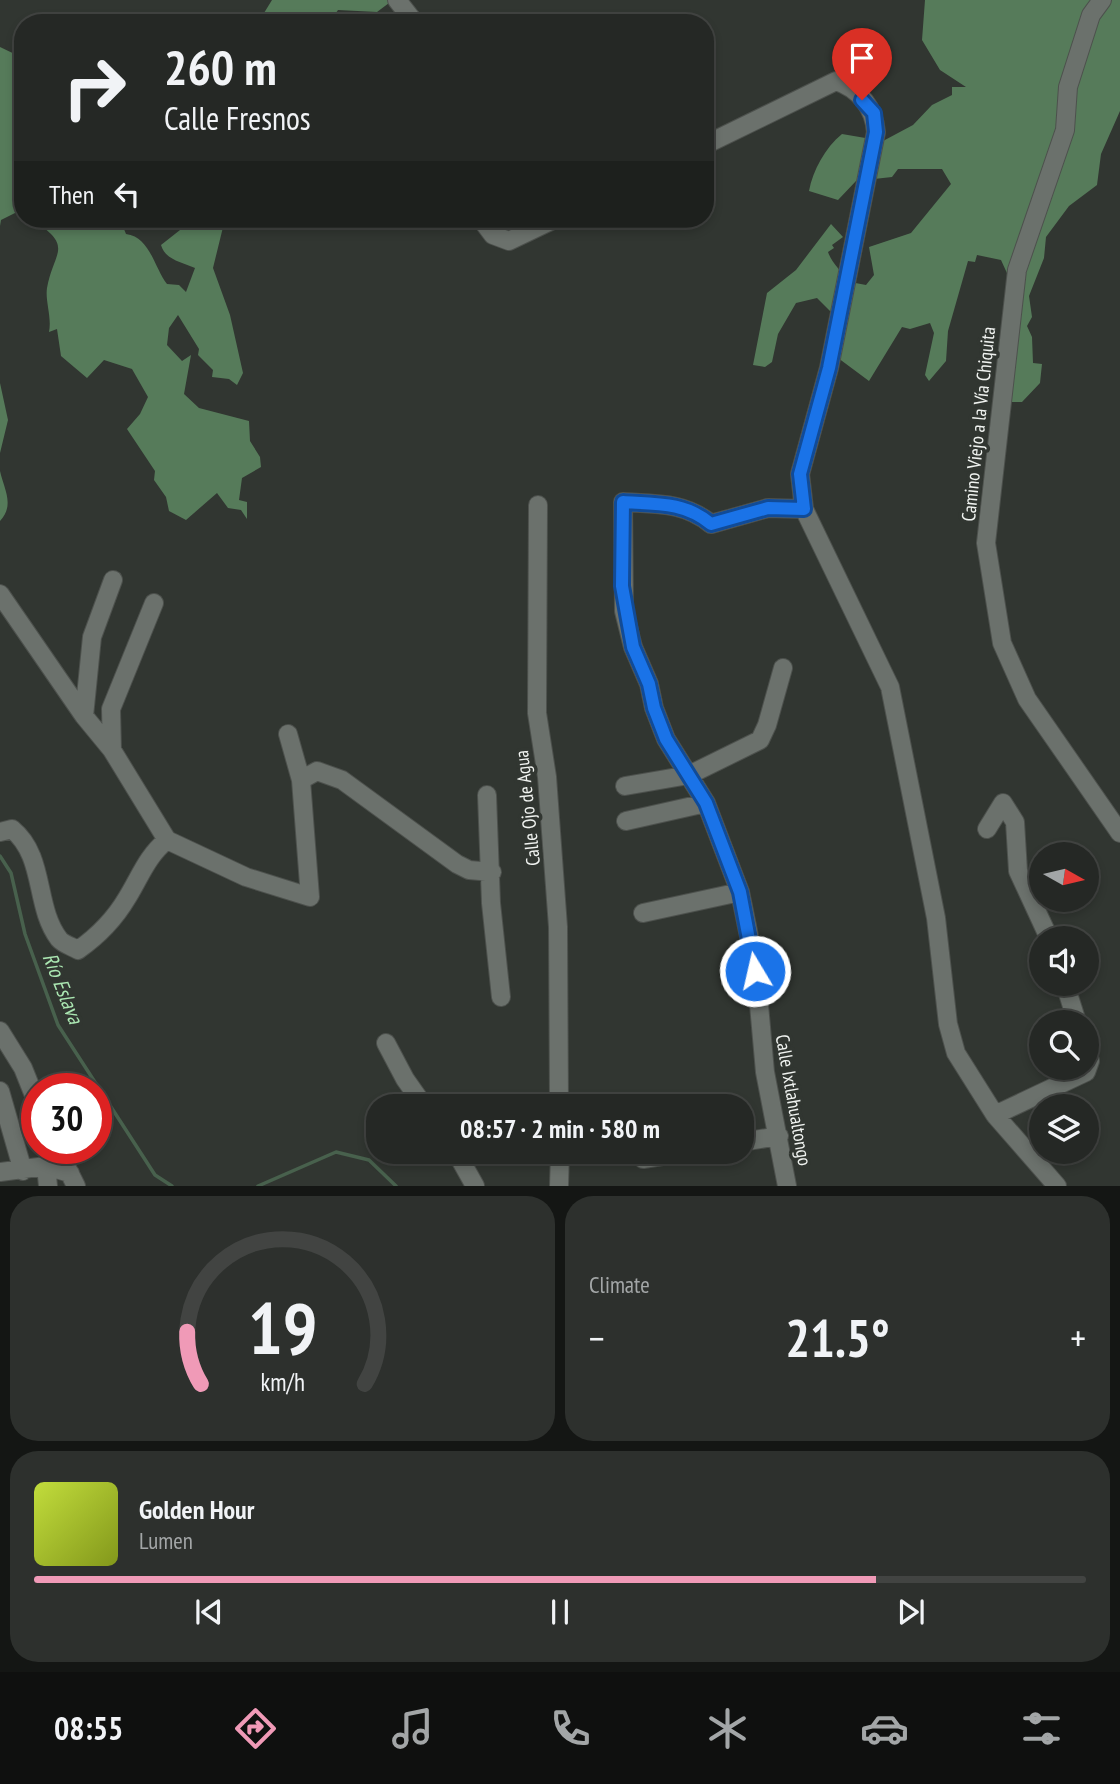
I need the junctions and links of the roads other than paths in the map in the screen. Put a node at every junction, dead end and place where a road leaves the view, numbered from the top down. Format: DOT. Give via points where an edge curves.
graph roads {
  1 [pos="397,0"];
  2 [pos="1102,0"];
  3 [pos="408,14"];
  4 [pos="714,141"];
  5 [pos="488,228"];
  6 [pos="536,228"];
  7 [pos="538,505"];
  8 [pos="804,509"];
  9 [pos="113,580"];
  10 [pos="0,594"];
  11 [pos="154,603"];
  12 [pos="783,668"];
  13 [pos="84,716"];
  14 [pos="288,734"];
  15 [pos="112,750"];
  16 [pos="690,775"];
  17 [pos="301,779"];
  18 [pos="625,786"];
  19 [pos="488,795"];
  20 [pos="706,803"];
  21 [pos="626,821"];
  22 [pos="987,830"];
  23 [pos="0,832"];
  24 [pos="1120,832"];
  25 [pos="167,840"];
  26 [pos="492,872"];
  27 [pos="740,892"];
  28 [pos="643,913"];
  29 [pos="1043,926"];
  30 [pos="501,997"];
  31 [pos="0,1031"];
  32 [pos="386,1043"];
  33 [pos="25,1073"];
  34 [pos="1069,1080"];
  35 [pos="0,1091"];
  36 [pos="416,1094"];
  37 [pos="559,1094"];
  38 [pos="995,1115"];
  39 [pos="779,1136"];
  40 [pos="754,1140"];
  41 [pos="463,1164"];
  42 [pos="560,1164"];
  43 [pos="46,1166"];
  44 [pos="23,1171"];
  45 [pos="0,1172"];
  46 [pos="73,1179"];
  47 [pos="48,1185"];
  48 [pos="475,1185"];
  49 [pos="559,1185"];
  50 [pos="787,1185"];
  51 [pos="1057,1185"];
  1 -- 3 [label="street"];
  2 -- 24 [label="street, Camino Viejo a la Vía Chiquita" via="1091,15 1068,87 1065,130 1017,270 986,543 1002,643 1027,699"];
  4 -- 8 [label="street" via="836,81 850,86 874,113 876,132 829,368 800,474"];
  5 -- 6 [label="street" via="509,241"];
  7 -- 37 [label="street, Calle Ojo de Agua" via="537,713 547,777 558,926"];
  8 -- 16 [label="street, Calle Ixtlahualtongo" via="768,508 711,524 695,511 672,505 623,502 622,586 633,647 666,739"];
  8 -- 38 [label="street" via="890,687 936,918 948,1024 956,1053"];
  9 -- 13 [label="street" via="92,637"];
  10 -- 13 [label="street"];
  11 -- 15 [label="street" via="111,709"];
  12 -- 16 [label="street" via="760,740"];
  13 -- 15 [label="street"];
  14 -- 17 [label="street"];
  15 -- 25 [label="street"];
  16 -- 18 [label="street"];
  16 -- 20 [label="street, Calle Ixtlahualtongo"];
  17 -- 25 [label="street" via="310,897 246,877"];
  17 -- 26 [label="street" via="317,771 342,780 457,864"];
  19 -- 26 [label="street"];
  20 -- 21 [label="street"];
  20 -- 27 [label="street, Calle Ixtlahualtongo"];
  22 -- 29 [label="street" via="1003,803 1015,822 1018,872"];
  23 -- 25 [label="street" via="12,830 23,838 60,940 78,950 100,934 126,900 153,851"];
  26 -- 30 [label="street"];
  27 -- 28 [label="street"];
  27 -- 39 [label="street, Calle Ixtlahualtongo" via="752,945 765,1072"];
  31 -- 33 [label="street"];
  32 -- 36 [label="street"];
  34 -- 38 [label="street"];
  35 -- 44 [label="street"];
  38 -- 51 [label="street"];
  39 -- 40 [label="street"];
  39 -- 50 [label="street, Calle Ixtlahualtongo"];
  41 -- 48 [label="street"];
  42 -- 49 [label="street"];
  43 -- 44 [label="street"];
  43 -- 46 [label="street"];
  43 -- 47 [label="street"];
  44 -- 45 [label="street"];
}
